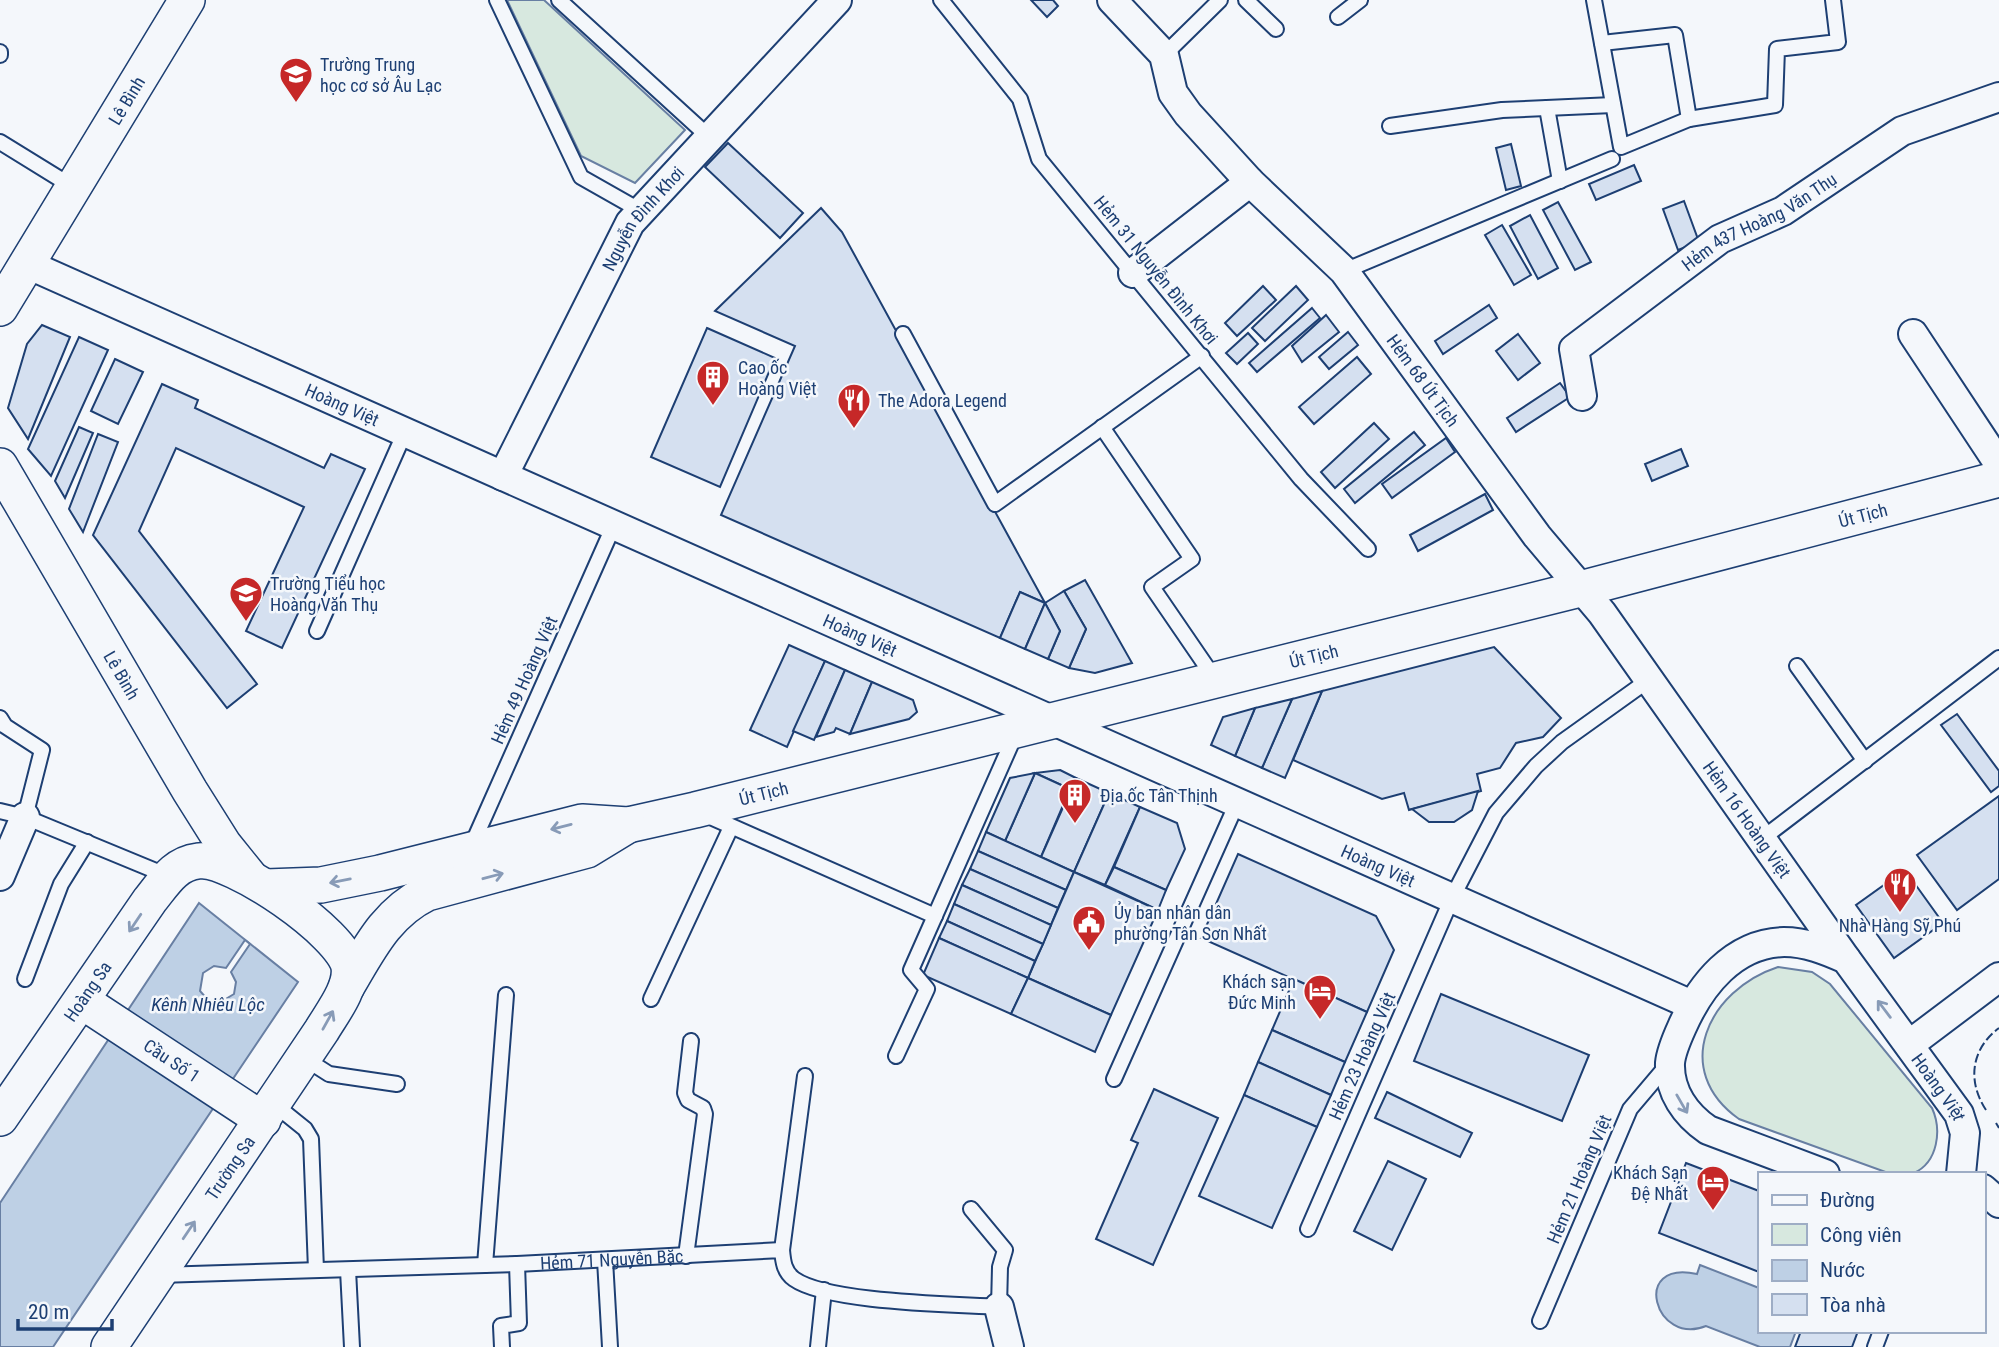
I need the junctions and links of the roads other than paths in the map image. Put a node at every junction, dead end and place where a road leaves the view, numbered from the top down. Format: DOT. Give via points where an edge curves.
graph roads {
  1 [pos="187,0"];
  2 [pos="497,0"];
  3 [pos="559,0"];
  4 [pos="836,0"];
  5 [pos="941,0"];
  6 [pos="1112,0"];
  7 [pos="1220,0"];
  8 [pos="1246,0"];
  9 [pos="1360,0"];
  10 [pos="1594,0"];
  11 [pos="1833,0"];
  12 [pos="1338,17"];
  13 [pos="1276,29"];
  14 [pos="1602,43"];
  15 [pos="1164,55"];
  16 [pos="1999,97"];
  17 [pos="1613,105"];
  18 [pos="1547,108"];
  19 [pos="1689,119"];
  20 [pos="1390,126"];
  21 [pos="709,137"];
  22 [pos="0,142"];
  23 [pos="1616,153"];
  24 [pos="1560,181"];
  25 [pos="1250,182"];
  26 [pos="74,187"];
  27 [pos="641,211"];
  28 [pos="27,264"];
  29 [pos="1344,271"];
  30 [pos="1133,273"];
  31 [pos="0,308"];
  32 [pos="904,334"];
  33 [pos="1913,334"];
  34 [pos="1202,356"];
  35 [pos="1581,396"];
  36 [pos="1102,427"];
  37 [pos="405,432"];
  38 [pos="1999,464"];
  39 [pos="0,466"];
  40 [pos="503,476"];
  41 [pos="1999,479"];
  42 [pos="614,525"];
  43 [pos="1368,549"];
  44 [pos="1584,588"];
  45 [pos="317,631"];
  46 [pos="1999,658"];
  47 [pos="1797,666"];
  48 [pos="1216,680"];
  49 [pos="1650,680"];
  50 [pos="0,718"];
  51 [pos="1053,720"];
  52 [pos="1018,729"];
  53 [pos="1865,761"];
  54 [pos="190,791"];
  55 [pos="1237,803"];
  56 [pos="695,810"];
  57 [pos="12,814"];
  58 [pos="628,825"];
  59 [pos="732,827"];
  60 [pos="1763,838"];
  61 [pos="87,842"];
  62 [pos="469,850"];
  63 [pos="174,872"];
  64 [pos="0,876"];
  65 [pos="258,882"];
  66 [pos="427,893"];
  67 [pos="1452,898"];
  68 [pos="935,916"];
  69 [pos="1846,959"];
  70 [pos="1999,977"];
  71 [pos="25,979"];
  72 [pos="346,986"];
  73 [pos="506,995"];
  74 [pos="651,999"];
  75 [pos="1692,1005"];
  76 [pos="93,1008"];
  77 [pos="691,1041"];
  78 [pos="1910,1044"];
  79 [pos="896,1056"];
  80 [pos="304,1058"];
  81 [pos="1670,1062"];
  82 [pos="805,1076"];
  83 [pos="1114,1079"];
  84 [pos="397,1084"];
  85 [pos="259,1110"];
  86 [pos="0,1118"];
  87 [pos="1820,1172"];
  88 [pos="1968,1172"];
  89 [pos="1985,1191"];
  90 [pos="1999,1203"];
  91 [pos="971,1209"];
  92 [pos="1308,1229"];
  93 [pos="782,1250"];
  94 [pos="685,1256"];
  95 [pos="605,1260"];
  96 [pos="517,1264"];
  97 [pos="485,1265"];
  98 [pos="316,1270"];
  99 [pos="348,1270"];
  100 [pos="158,1275"];
  101 [pos="824,1290"];
  102 [pos="999,1307"];
  103 [pos="1540,1321"];
  104 [pos="109,1347"];
  105 [pos="352,1347"];
  106 [pos="502,1347"];
  107 [pos="610,1347"];
  108 [pos="818,1347"];
  109 [pos="1009,1347"];
  1 -- 26 [label="street, Lê Bình"];
  2 -- 27 [label="lane" via="581,177"];
  3 -- 21 [label="lane"];
  4 -- 21 [label="street, Nguyễn Đình Khơi"];
  5 -- 30 [label="lane, Hẻm 31 Nguyễn Đình Khơi" via="1020,99 1039,159"];
  6 -- 15 [label="street"];
  7 -- 15 [label="lane"];
  8 -- 13 [label="lane"];
  9 -- 12 [label="lane"];
  10 -- 14 [label="lane"];
  11 -- 19 [label="lane" via="1838,42 1777,49 1775,105"];
  14 -- 17 [label="lane"];
  14 -- 19 [label="lane" via="1675,35"];
  15 -- 25 [label="street, Hẻm 68 Út Tịch" via="1173,93"];
  16 -- 35 [label="street, Hẻm 437 Hoàng Văn Thụ" via="1902,131 1783,211 1720,239 1573,349"];
  17 -- 18 [label="lane"];
  17 -- 23 [label="lane"];
  18 -- 20 [label="lane"];
  18 -- 24 [label="lane"];
  19 -- 23 [label="lane"];
  21 -- 27 [label="street, Nguyễn Đình Khơi"];
  22 -- 26 [label="lane"];
  23 -- 24 [label="lane"];
  24 -- 29 [label="lane"];
  25 -- 29 [label="street, Hẻm 68 Út Tịch"];
  25 -- 30 [label="street"];
  26 -- 28 [label="street, Lê Bình"];
  27 -- 40 [label="street, Nguyễn Đình Khơi" via="618,243"];
  28 -- 31 [label="street, Lê Bình"];
  28 -- 37 [label="street, Hoàng Việt"];
  29 -- 44 [label="street, Hẻm 68 Út Tịch" via="1537,536"];
  30 -- 34 [label="lane, Hẻm 31 Nguyễn Đình Khơi"];
  32 -- 36 [label="lane" via="995,503"];
  33 -- 38 [label="street"];
  34 -- 36 [label="lane"];
  34 -- 43 [label="lane, Hẻm 31 Nguyễn Đình Khơi" via="1301,479"];
  36 -- 48 [label="lane" via="1192,559 1152,587"];
  37 -- 40 [label="street, Hoàng Việt"];
  37 -- 45 [label="lane"];
  39 -- 54 [label="street, Lê Bình"];
  40 -- 42 [label="street, Hoàng Việt"];
  41 -- 44 [label="street, Út Tịch"];
  42 -- 51 [label="street, Hoàng Việt"];
  42 -- 62 [label="lane, Hẻm 49 Hoàng Việt"];
  44 -- 48 [label="street, Út Tịch"];
  44 -- 49 [label="street, Hẻm 16 Hoàng Việt"];
  46 -- 53 [label="lane"];
  47 -- 53 [label="lane"];
  48 -- 51 [label="street, Út Tịch"];
  49 -- 60 [label="street, Hẻm 16 Hoàng Việt"];
  49 -- 67 [label="lane" via="1591,719 1536,766 1496,813"];
  50 -- 57 [label="lane" via="43,750"];
  51 -- 52 [label="street, Út Tịch"];
  51 -- 55 [label="street, Hoàng Việt"];
  52 -- 56 [label="street, Út Tịch"];
  52 -- 68 [label="lane"];
  53 -- 60 [label="lane"];
  54 -- 63 [label="street, Hoàng Sa" via="192,834"];
  54 -- 65 [label="street, Lê Bình" via="224,845"];
  55 -- 67 [label="street, Hoàng Việt"];
  55 -- 83 [label="lane"];
  56 -- 58 [label="street, Út Tịch"];
  56 -- 59 [label="lane"];
  57 -- 61 [label="lane"];
  57 -- 64 [label="street"];
  58 -- 62 [label="street, Út Tịch, one-way" via="582,822"];
  66 -- 58 [label="street, Út Tịch, one-way" via="587,850"];
  59 -- 68 [label="lane"];
  59 -- 74 [label="lane"];
  60 -- 69 [label="street, Hẻm 16 Hoàng Việt"];
  61 -- 63 [label="lane"];
  61 -- 71 [label="lane" via="61,884"];
  62 -- 65 [label="street, Út Tịch, one-way" via="321,885"];
  63 -- 65 [label="street" via="206,860"];
  63 -- 76 [label="street, Hoàng Sa, one-way"];
  65 -- 72 [label="street" via="339,946 349,967"];
  66 -- 72 [label="street, Trường Sa" via="400,909 380,929"];
  67 -- 75 [label="street, Hoàng Việt"];
  67 -- 92 [label="lane, Hẻm 23 Hoàng Việt"];
  68 -- 79 [label="lane" via="911,970 927,989"];
  69 -- 75 [label="street" via="1801,943 1760,946 1713,975"];
  78 -- 69 [label="street, Hoàng Việt, one-way"];
  70 -- 78 [label="street, Hoàng Việt"];
  80 -- 72 [label="street, Trường Sa, one-way"];
  73 -- 97 [label="lane"];
  75 -- 81 [label="street"];
  76 -- 85 [label="street, Cầu Số 1"];
  76 -- 86 [label="street, Hoàng Sa"];
  77 -- 94 [label="lane" via="685,1093 705,1114"];
  78 -- 88 [label="street, Hoàng Việt" via="1959,1114"];
  80 -- 84 [label="lane" via="329,1074"];
  80 -- 85 [label="street, Trường Sa"];
  81 -- 87 [label="street, one-way" via="1672,1084 1692,1119 1708,1130"];
  81 -- 103 [label="lane, Hẻm 21 Hoàng Việt" via="1630,1109"];
  82 -- 93 [label="lane"];
  85 -- 98 [label="lane" via="305,1129 311,1139"];
  100 -- 85 [label="street, Trường Sa, one-way"];
  89 -- 90 [label="street"];
  91 -- 102 [label="lane" via="1005,1250"];
  93 -- 94 [label="lane, Hẻm 71 Nguyễn Bặc"];
  93 -- 101 [label="lane" via="787,1272 795,1280"];
  94 -- 95 [label="lane, Hẻm 71 Nguyễn Bặc"];
  95 -- 96 [label="lane, Hẻm 71 Nguyễn Bặc"];
  95 -- 107 [label="lane"];
  96 -- 97 [label="lane, Hẻm 71 Nguyễn Bặc"];
  96 -- 106 [label="lane" via="519,1323 501,1326"];
  97 -- 99 [label="lane, Hẻm 71 Nguyễn Bặc"];
  98 -- 99 [label="lane, Hẻm 71 Nguyễn Bặc"];
  98 -- 100 [label="lane, Hẻm 71 Nguyễn Bặc"];
  99 -- 105 [label="lane"];
  100 -- 104 [label="street, Trường Sa"];
  101 -- 102 [label="lane" via="877,1299"];
  101 -- 108 [label="lane"];
  102 -- 109 [label="street"];
}
